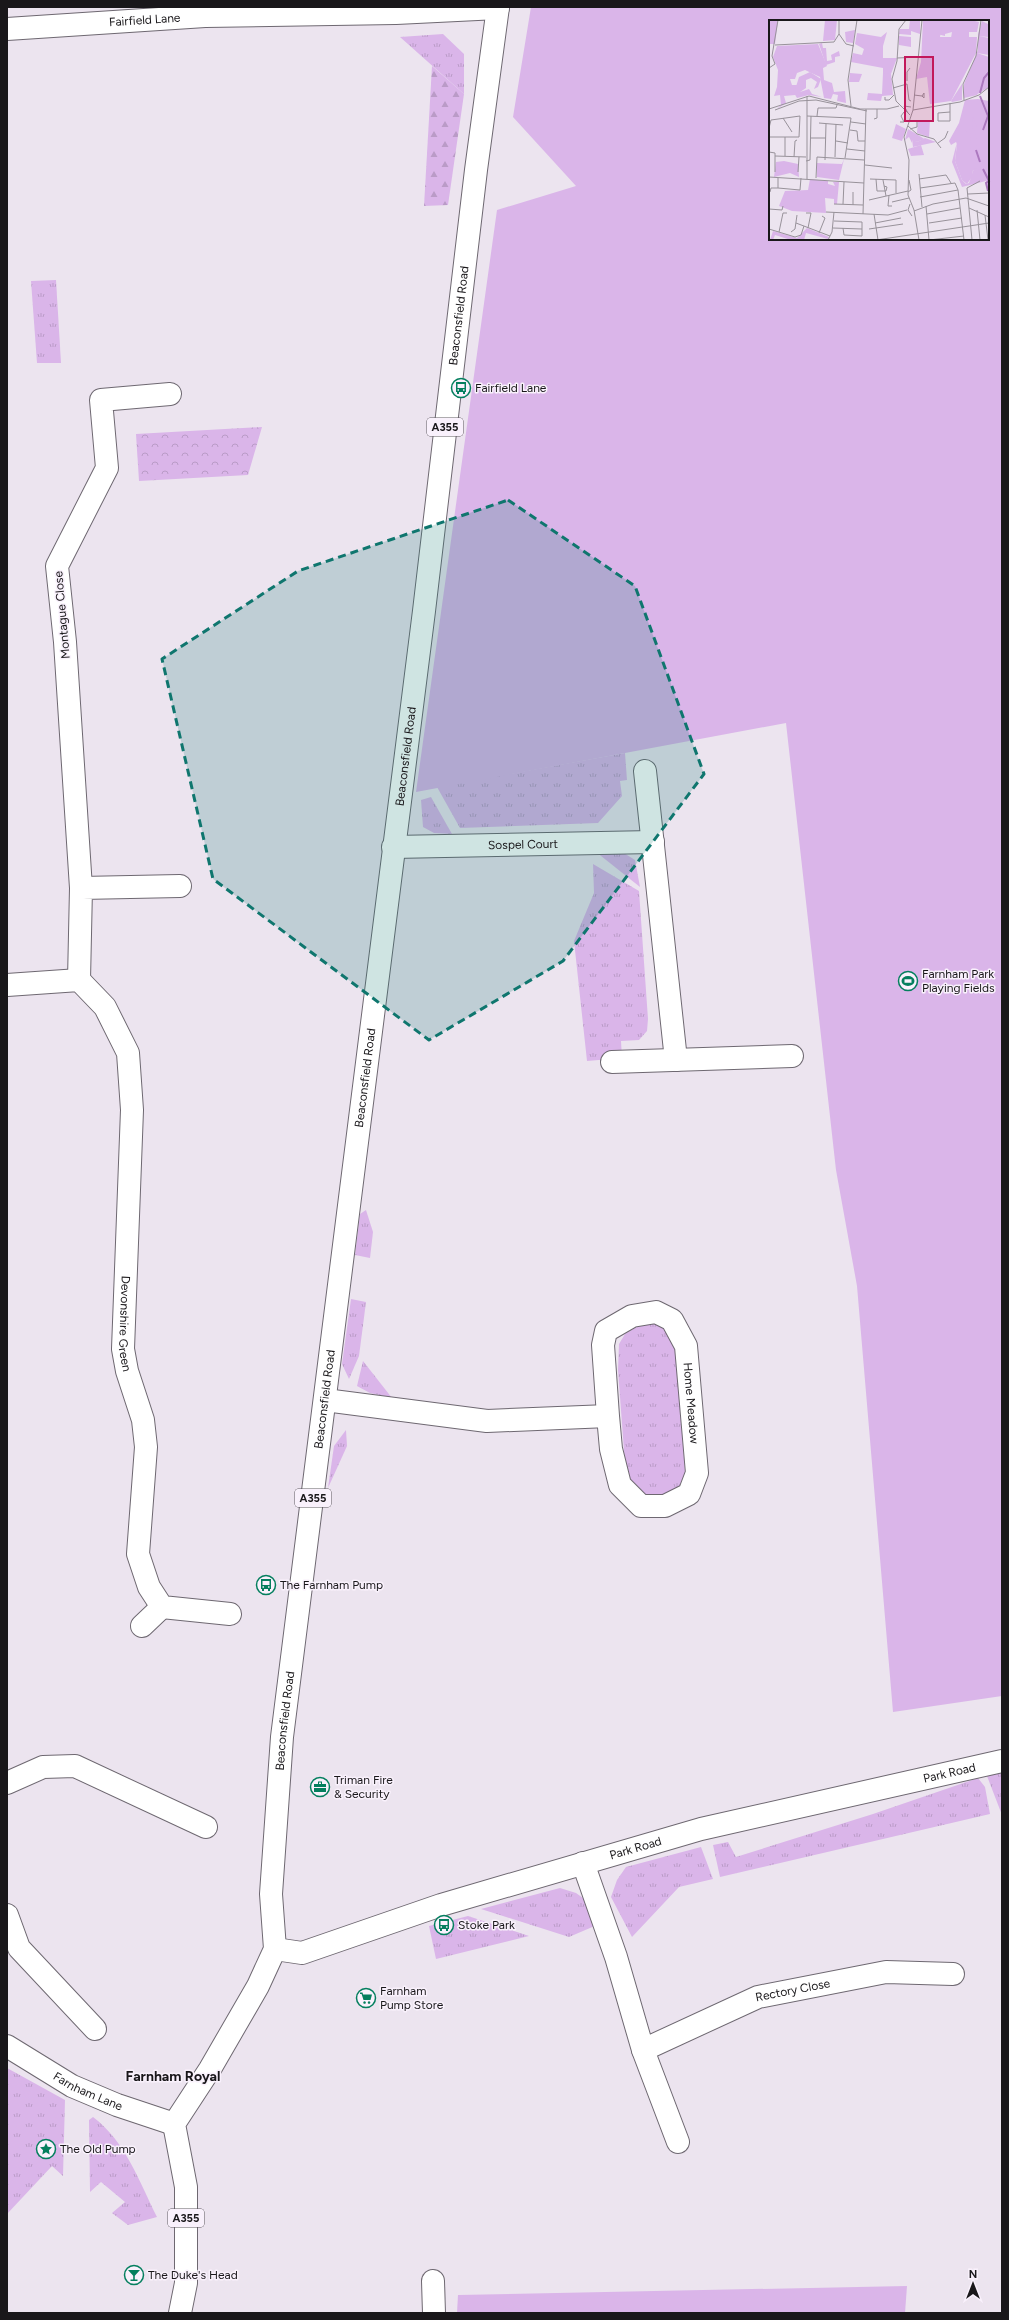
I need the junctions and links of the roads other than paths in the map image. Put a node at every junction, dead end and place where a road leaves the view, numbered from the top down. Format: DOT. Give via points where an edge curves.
graph roads {
  1 [pos="498,7"];
  2 [pos="205,12"];
  3 [pos="7,29"];
  4 [pos="170,394"];
  5 [pos="645,771"];
  6 [pos="653,842"];
  7 [pos="393,847"];
  8 [pos="180,886"];
  9 [pos="81,888"];
  10 [pos="79,980"];
  11 [pos="7,985"];
  12 [pos="792,1056"];
  13 [pos="676,1060"];
  14 [pos="612,1062"];
  15 [pos="325,1400"];
  16 [pos="608,1416"];
  17 [pos="162,1607"];
  18 [pos="230,1614"];
  19 [pos="142,1626"];
  20 [pos="1002,1761"];
  21 [pos="7,1783"];
  22 [pos="206,1827"];
  23 [pos="583,1863"];
  24 [pos="7,1915"];
  25 [pos="274,1949"];
  26 [pos="953,1974"];
  27 [pos="95,2029"];
  28 [pos="7,2046"];
  29 [pos="643,2050"];
  30 [pos="174,2124"];
  31 [pos="678,2142"];
  32 [pos="433,2281"];
  33 [pos="180,2313"];
  34 [pos="434,2313"];
  1 -- 2 [label="street, Fairfield Lane" via="396,13"];
  1 -- 7 [label="street, Beaconsfield Road / A355"];
  2 -- 3 [label="street, Fairfield Lane"];
  4 -- 9 [label="street, Montague Close" via="101,400 108,468 57,566 65,642"];
  5 -- 6 [label="street"];
  6 -- 7 [label="street, Sospel Court"];
  6 -- 13 [label="street"];
  7 -- 15 [label="street, Beaconsfield Road / A355"];
  8 -- 9 [label="street"];
  9 -- 10 [label="street"];
  10 -- 11 [label="street"];
  10 -- 17 [label="street, Devonshire Green" via="105,1007 128,1053 132,1110 123,1349 127,1371 143,1420 146,1447 138,1554 149,1587"];
  12 -- 13 [label="street"];
  13 -- 14 [label="street"];
  15 -- 16 [label="street" via="487,1421"];
  15 -- 25 [label="street, Beaconsfield Road / A355" via="282,1737 271,1894"];
  16 -- 16 [label="street, Home Meadow" via="603,1345 606,1331 632,1316 656,1312 672,1320 686,1346 697,1473 689,1494 665,1506 641,1506 620,1485 611,1450"];
  17 -- 18 [label="street"];
  17 -- 19 [label="street"];
  20 -- 23 [label="street, Park Road" via="701,1829"];
  21 -- 22 [label="street" via="43,1767 75,1766"];
  23 -- 25 [label="street, Park Road" via="440,1905 302,1953"];
  23 -- 29 [label="street" via="616,1956"];
  24 -- 27 [label="street" via="19,1948"];
  25 -- 30 [label="street, Beaconsfield Road / A355" via="258,1986 210,2069"];
  26 -- 29 [label="street, Rectory Close" via="886,1972 758,1997"];
  28 -- 30 [label="street, Farnham Lane" via="72,2086 117,2105"];
  29 -- 31 [label="street"];
  30 -- 33 [label="street, A355" via="186,2187 186,2283"];
  32 -- 34 [label="street"];
}
